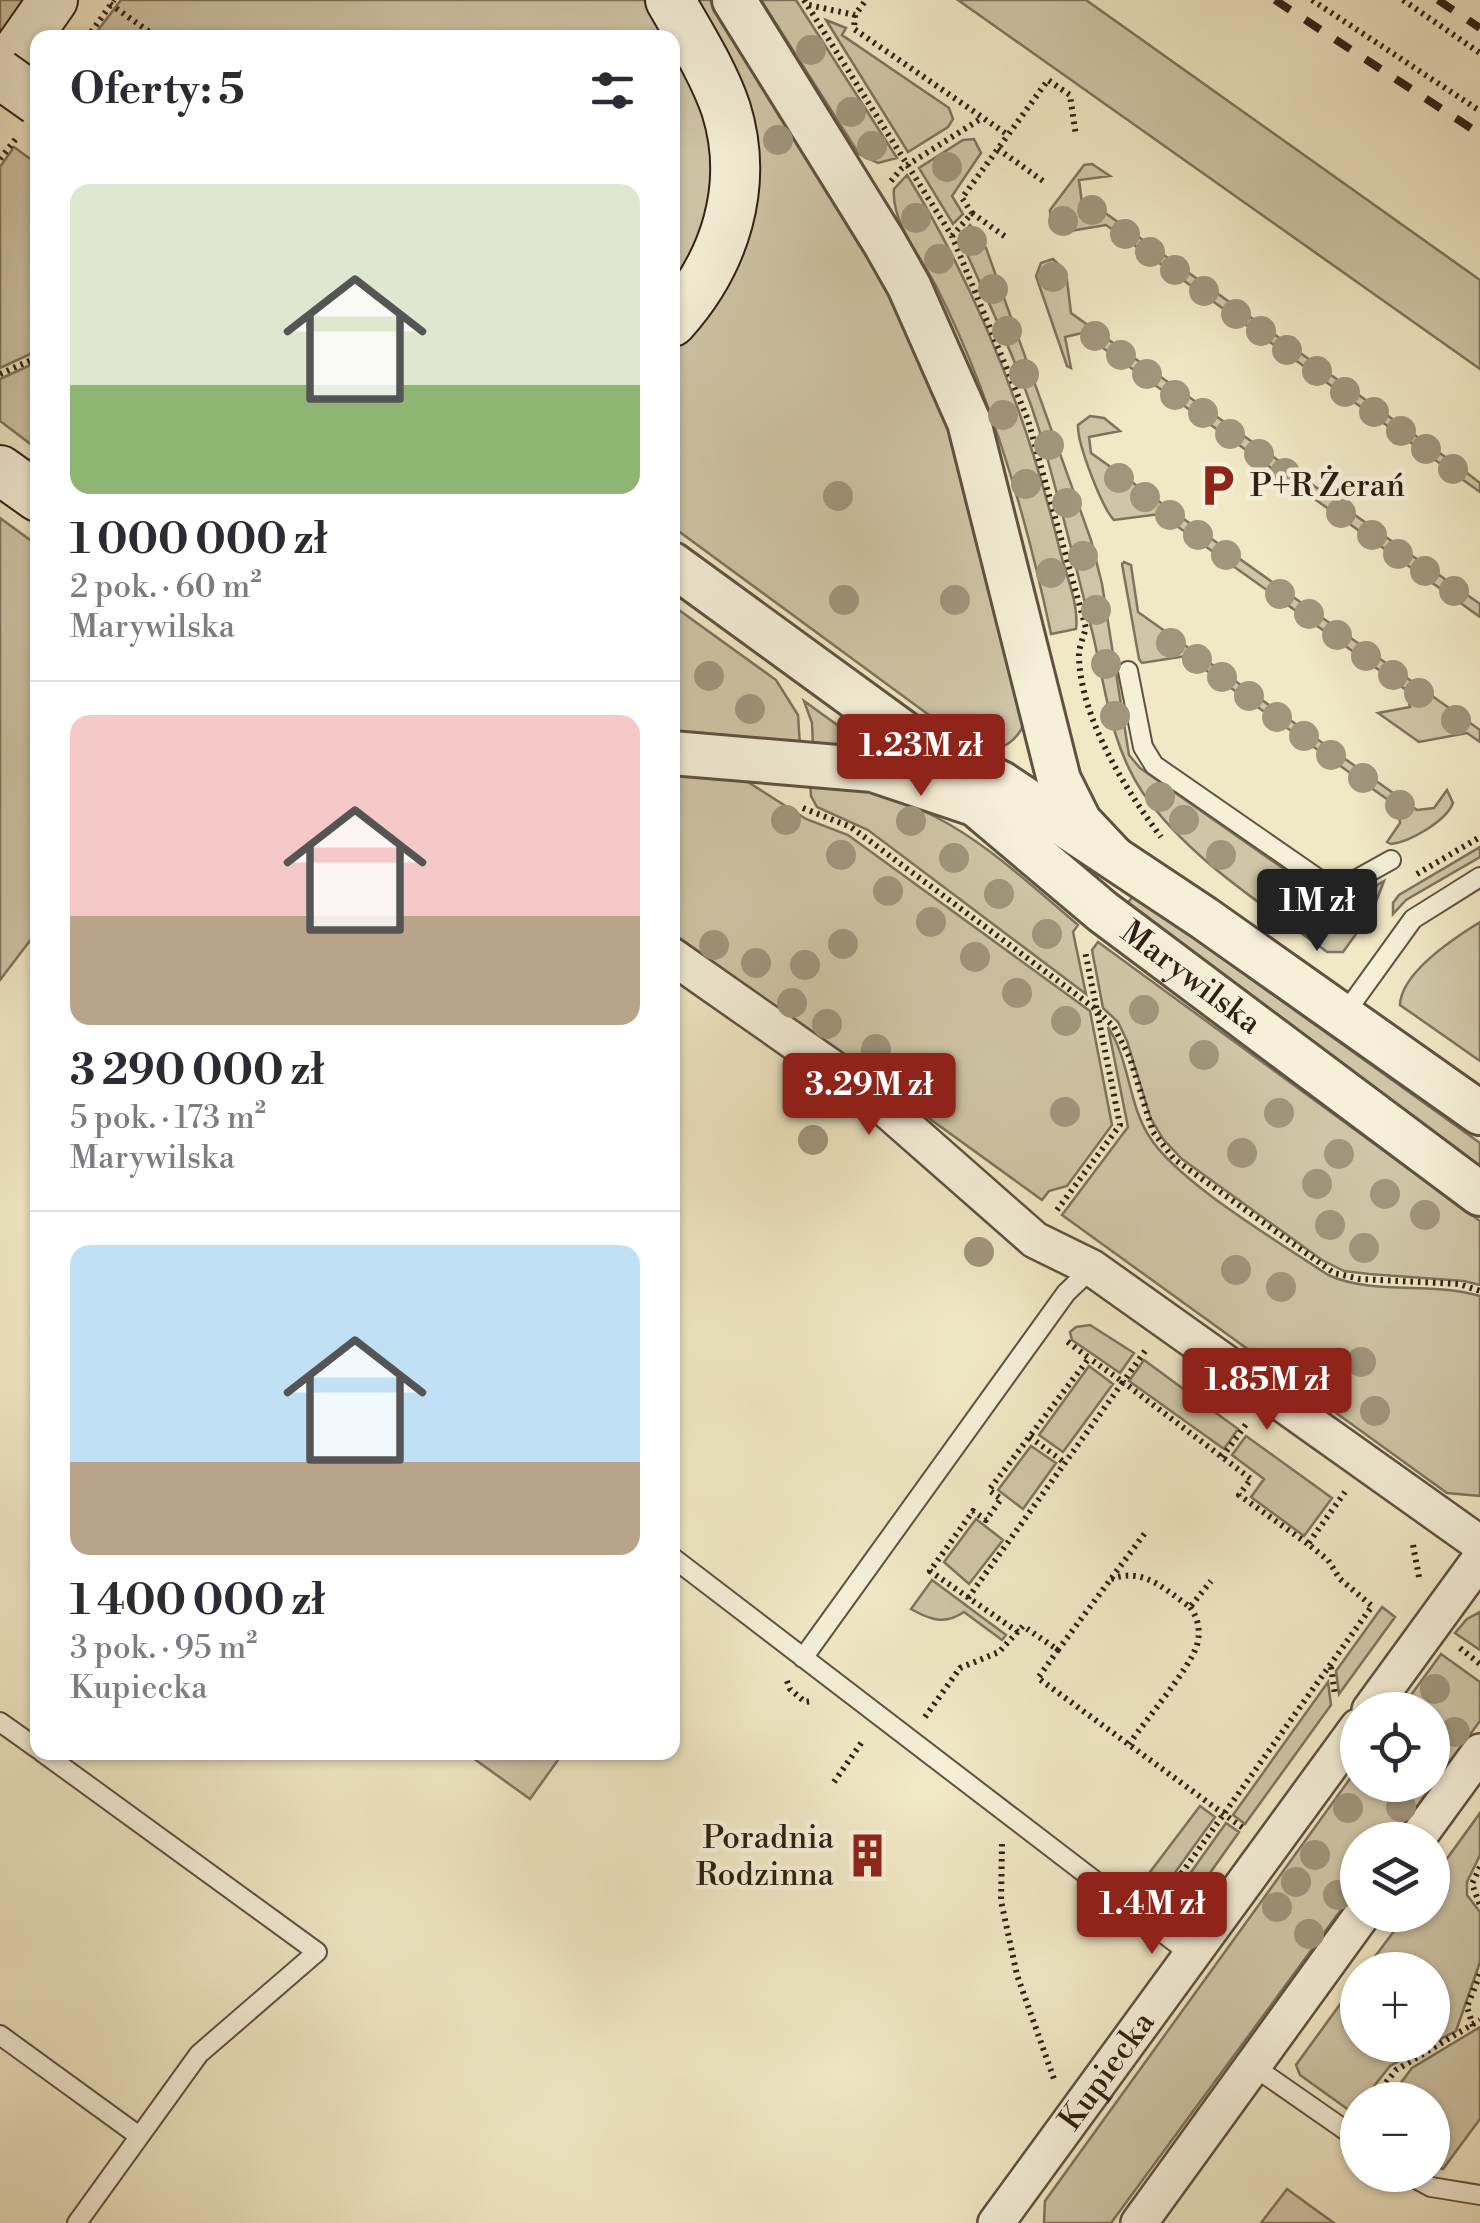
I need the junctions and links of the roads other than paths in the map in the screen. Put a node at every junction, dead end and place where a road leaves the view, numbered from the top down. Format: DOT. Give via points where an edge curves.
graph roads {
  1 [pos="54,0"];
  2 [pos="670,0"];
  3 [pos="734,0"];
  4 [pos="32,30"];
  5 [pos="30,33"];
  6 [pos="0,75"];
  7 [pos="30,96"];
  8 [pos="680,313"];
  9 [pos="0,470"];
  10 [pos="30,491"];
  11 [pos="680,570"];
  12 [pos="1128,671"];
  13 [pos="919,744"];
  14 [pos="680,754"];
  15 [pos="976,805"];
  16 [pos="1112,856"];
  17 [pos="1391,860"];
  18 [pos="1480,877"];
  19 [pos="680,962"];
  20 [pos="1342,1016"];
  21 [pos="1480,1113"];
  22 [pos="1480,1194"];
  23 [pos="1092,1268"];
  24 [pos="1480,1544"];
  25 [pos="1480,1560"];
  26 [pos="680,1563"];
  27 [pos="803,1658"];
  28 [pos="1383,1692"];
  29 [pos="0,1722"];
  30 [pos="30,1744"];
  31 [pos="1340,1752"];
  32 [pos="1480,1752"];
  33 [pos="52,1760"];
  34 [pos="1429,1822"];
  35 [pos="1350,1932"];
  36 [pos="1193,1956"];
  37 [pos="0,2035"];
  38 [pos="1254,2066"];
  39 [pos="1340,2126"];
  40 [pos="139,2136"];
  41 [pos="1450,2191"];
  42 [pos="1480,2195"];
  43 [pos="998,2222"];
  44 [pos="76,2223"];
  45 [pos="1139,2223"];
  1 -- 4 [label="main road"];
  2 -- 8 [label="main road" via="726,109 735,153 727,229 715,262"];
  3 -- 16 [label="street" via="909,286 969,422 1059,780 1080,822"];
  5 -- 6 [label="main road"];
  6 -- 7 [label="main road, bridge"];
  9 -- 10 [label="main road"];
  11 -- 13 [label="street, Marywilska"];
  12 -- 17 [label="lane" via="1143,747 1154,765 1330,888"];
  13 -- 15 [label="street, Marywilska"];
  13 -- 16 [label="street, Marywilska" via="1001,783"];
  14 -- 15 [label="street" via="873,770"];
  15 -- 22 [label="street, Marywilska" via="1103,912"];
  16 -- 20 [label="street, Marywilska"];
  18 -- 20 [label="lane" via="1413,919"];
  19 -- 23 [label="street" via="869,1094 1035,1240"];
  20 -- 21 [label="street, Marywilska"];
  23 -- 24 [label="street"];
  23 -- 27 [label="lane" via="1055,1309"];
  25 -- 28 [label="street"];
  26 -- 27 [label="lane"];
  27 -- 36 [label="lane"];
  29 -- 30 [label="lane"];
  31 -- 36 [label="street, Kupiecka"];
  32 -- 34 [label="street"];
  33 -- 40 [label="lane" via="317,1952 198,2054"];
  35 -- 38 [label="street"];
  36 -- 43 [label="street, Kupiecka"];
  37 -- 40 [label="lane"];
  38 -- 39 [label="lane"];
  38 -- 45 [label="street"];
  40 -- 44 [label="lane"];
  41 -- 42 [label="lane"];
}
